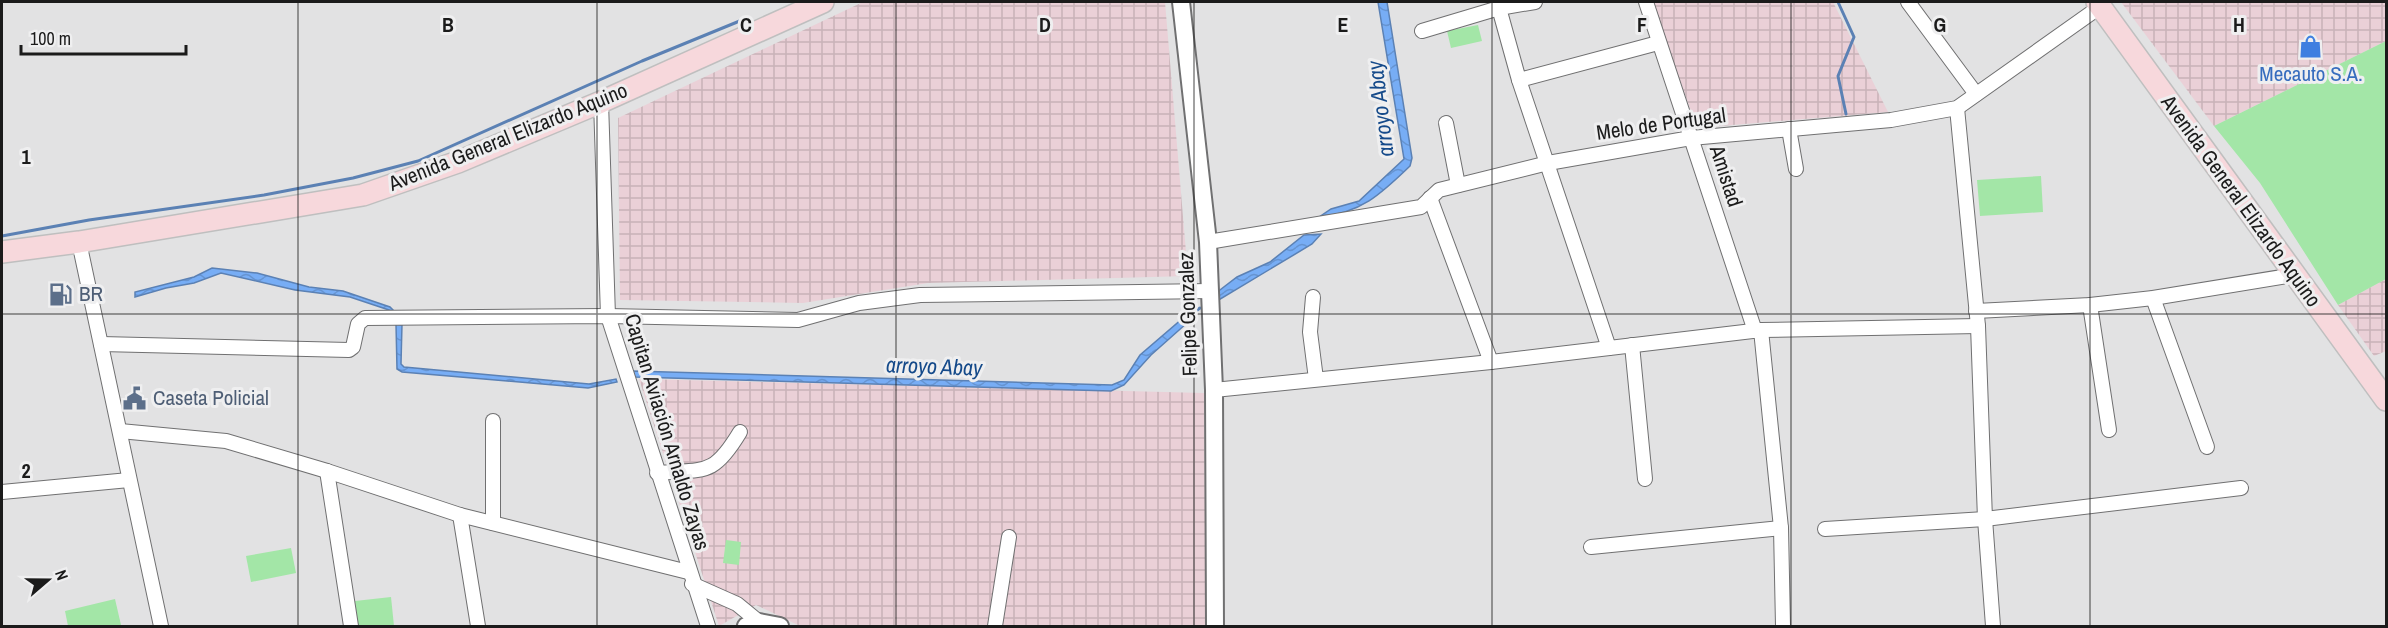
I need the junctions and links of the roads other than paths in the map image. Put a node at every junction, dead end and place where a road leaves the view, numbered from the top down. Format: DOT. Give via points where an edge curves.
graph roads {
  1 [pos="823,2"];
  2 [pos="1181,2"];
  3 [pos="1535,2"];
  4 [pos="1646,2"];
  5 [pos="1908,2"];
  6 [pos="2099,4"];
  7 [pos="1499,8"];
  8 [pos="1422,31"];
  9 [pos="1658,43"];
  10 [pos="1519,80"];
  11 [pos="1976,94"];
  12 [pos="601,102"];
  13 [pos="1957,108"];
  14 [pos="1446,123"];
  15 [pos="1789,129"];
  16 [pos="1691,138"];
  17 [pos="1548,163"];
  18 [pos="1796,169"];
  19 [pos="1458,185"];
  20 [pos="1430,198"];
  21 [pos="79,242"];
  22 [pos="1208,242"];
  23 [pos="2,252"];
  24 [pos="2294,275"];
  25 [pos="1210,291"];
  26 [pos="1313,297"];
  27 [pos="2153,298"];
  28 [pos="2090,305"];
  29 [pos="1976,311"];
  30 [pos="608,316"];
  31 [pos="1978,326"];
  32 [pos="1758,330"];
  33 [pos="101,344"];
  34 [pos="1632,345"];
  35 [pos="1609,348"];
  36 [pos="1491,362"];
  37 [pos="1316,379"];
  38 [pos="1214,390"];
  39 [pos="2386,400"];
  40 [pos="493,421"];
  41 [pos="2109,430"];
  42 [pos="120,431"];
  43 [pos="740,432"];
  44 [pos="2207,447"];
  45 [pos="327,471"];
  46 [pos="657,473"];
  47 [pos="1645,479"];
  48 [pos="129,480"];
  49 [pos="2241,488"];
  50 [pos="2,492"];
  51 [pos="460,515"];
  52 [pos="1985,519"];
  53 [pos="493,523"];
  54 [pos="1781,528"];
  55 [pos="1825,529"];
  56 [pos="1009,537"];
  57 [pos="1591,547"];
  58 [pos="690,578"];
  59 [pos="753,624"];
  60 [pos="161,627"];
  61 [pos="351,627"];
  62 [pos="478,627"];
  63 [pos="708,627"];
  64 [pos="780,627"];
  65 [pos="995,627"];
  66 [pos="1215,627"];
  67 [pos="1783,627"];
  68 [pos="1994,627"];
  1 -- 12 [label="main road, Avenida General Elizardo Aquino"];
  2 -- 22 [label="street, Felipe Gonzalez"];
  3 -- 7 [label="street"];
  4 -- 9 [label="street, Amistad"];
  5 -- 11 [label="street"];
  6 -- 11 [label="street, Melo de Portugal"];
  6 -- 24 [label="main road, Avenida General Elizardo Aquino"];
  7 -- 8 [label="street"];
  7 -- 10 [label="street"];
  9 -- 10 [label="street"];
  9 -- 16 [label="street, Amistad"];
  10 -- 17 [label="street"];
  11 -- 13 [label="street, Melo de Portugal"];
  12 -- 21 [label="main road, Avenida General Elizardo Aquino" via="458,162 363,195"];
  12 -- 30 [label="street, Capitan Aviación Arnaldo Zayas"];
  13 -- 15 [label="street, Melo de Portugal" via="1891,120"];
  13 -- 29 [label="street"];
  14 -- 19 [label="street"];
  15 -- 16 [label="street, Melo de Portugal"];
  15 -- 18 [label="street"];
  16 -- 17 [label="street, Melo de Portugal"];
  16 -- 32 [label="street, Amistad"];
  17 -- 19 [label="street, Melo de Portugal"];
  17 -- 35 [label="street"];
  19 -- 20 [label="street, Melo de Portugal" via="1439,190"];
  20 -- 22 [label="street, Melo de Portugal" via="1421,207"];
  20 -- 36 [label="street"];
  21 -- 23 [label="main road, Avenida General Elizardo Aquino"];
  21 -- 33 [label="street"];
  22 -- 25 [label="street, Felipe Gonzalez"];
  24 -- 27 [label="street"];
  24 -- 39 [label="main road, Avenida General Elizardo Aquino"];
  25 -- 30 [label="street" via="920,295 859,303 798,320"];
  25 -- 38 [label="street, Felipe Gonzalez"];
  26 -- 37 [label="street" via="1310,332"];
  27 -- 28 [label="street"];
  27 -- 44 [label="street"];
  28 -- 29 [label="street"];
  28 -- 41 [label="street"];
  29 -- 31 [label="street"];
  30 -- 33 [label="street" via="365,318 358,324 349,350"];
  30 -- 46 [label="street, Capitan Aviación Arnaldo Zayas"];
  31 -- 32 [label="street"];
  31 -- 52 [label="street"];
  32 -- 34 [label="street"];
  32 -- 54 [label="street, Amistad"];
  33 -- 42 [label="street"];
  34 -- 35 [label="street"];
  34 -- 47 [label="street"];
  35 -- 36 [label="street"];
  36 -- 37 [label="street"];
  37 -- 38 [label="street"];
  38 -- 66 [label="street, Felipe Gonzalez"];
  40 -- 53 [label="street"];
  42 -- 45 [label="street" via="226,441"];
  42 -- 48 [label="street"];
  43 -- 46 [label="street" via="717,464"];
  45 -- 51 [label="street"];
  45 -- 61 [label="street"];
  46 -- 58 [label="street, Capitan Aviación Arnaldo Zayas"];
  48 -- 50 [label="street"];
  48 -- 60 [label="street"];
  49 -- 52 [label="street"];
  51 -- 53 [label="street"];
  51 -- 62 [label="street"];
  52 -- 55 [label="street"];
  52 -- 68 [label="street"];
  53 -- 58 [label="street"];
  54 -- 57 [label="street"];
  54 -- 67 [label="street, Amistad"];
  56 -- 65 [label="street"];
  58 -- 59 [label="street" via="737,604"];
  58 -- 63 [label="street, Capitan Aviación Arnaldo Zayas"];
  59 -- 64 [label="street"];
}
